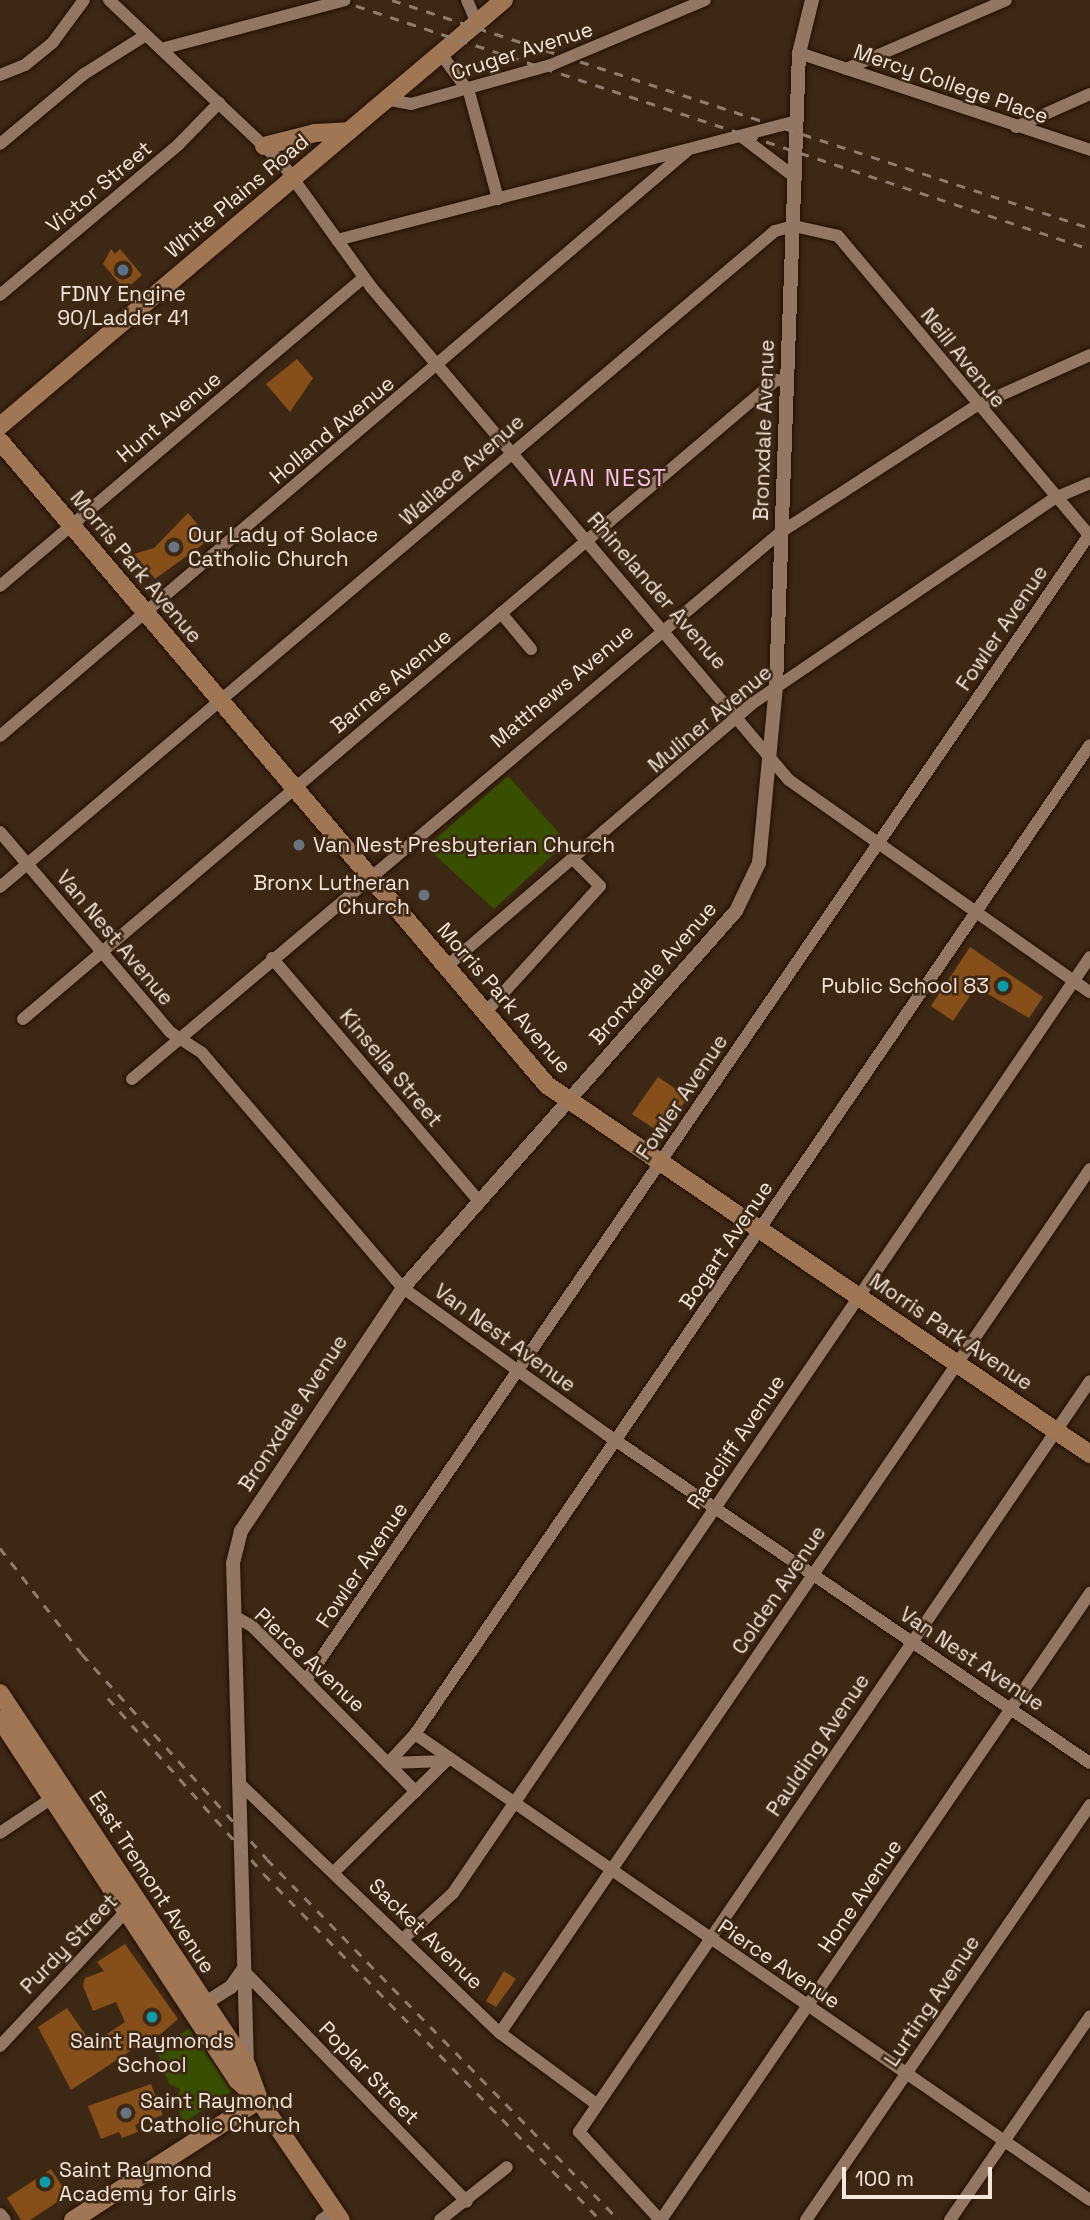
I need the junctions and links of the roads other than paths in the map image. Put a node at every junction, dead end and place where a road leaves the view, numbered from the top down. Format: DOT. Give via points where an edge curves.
graph roads {
  1 [pos="84,0"];
  2 [pos="109,0"];
  3 [pos="345,0"];
  4 [pos="467,0"];
  5 [pos="504,0"];
  6 [pos="705,0"];
  7 [pos="811,0"];
  8 [pos="1006,0"];
  9 [pos="477,24"];
  10 [pos="146,35"];
  11 [pos="161,49"];
  12 [pos="799,53"];
  13 [pos="442,54"];
  14 [pos="846,69"];
  15 [pos="0,75"];
  16 [pos="468,88"];
  17 [pos="1090,94"];
  18 [pos="386,99"];
  19 [pos="219,103"];
  20 [pos="797,121"];
  21 [pos="1016,127"];
  22 [pos="349,131"];
  23 [pos="742,137"];
  24 [pos="0,144"];
  25 [pos="264,146"];
  26 [pos="1090,150"];
  27 [pos="687,151"];
  28 [pos="293,177"];
  29 [pos="796,178"];
  30 [pos="498,199"];
  31 [pos="793,226"];
  32 [pos="337,240"];
  33 [pos="363,277"];
  34 [pos="0,295"];
  35 [pos="1090,355"];
  36 [pos="438,365"];
  37 [pos="787,381"];
  38 [pos="976,406"];
  39 [pos="0,426"];
  40 [pos="0,441"];
  41 [pos="512,453"];
  42 [pos="1090,483"];
  43 [pos="1055,498"];
  44 [pos="71,525"];
  45 [pos="781,532"];
  46 [pos="1089,535"];
  47 [pos="586,541"];
  48 [pos="0,586"];
  49 [pos="146,613"];
  50 [pos="501,613"];
  51 [pos="663,626"];
  52 [pos="531,649"];
  53 [pos="776,686"];
  54 [pos="220,701"];
  55 [pos="739,716"];
  56 [pos="0,736"];
  57 [pos="1090,745"];
  58 [pos="772,758"];
  59 [pos="294,788"];
  60 [pos="0,832"];
  61 [pos="876,846"];
  62 [pos="574,860"];
  63 [pos="27,864"];
  64 [pos="369,876"];
  65 [pos="0,887"];
  66 [pos="975,914"];
  67 [pos="102,952"];
  68 [pos="1090,957"];
  69 [pos="272,958"];
  70 [pos="446,967"];
  71 [pos="1073,981"];
  72 [pos="1090,992"];
  73 [pos="485,1013"];
  74 [pos="23,1019"];
  75 [pos="177,1038"];
  76 [pos="132,1079"];
  77 [pos="570,1101"];
  78 [pos="661,1161"];
  79 [pos="1090,1169"];
  80 [pos="480,1202"];
  81 [pos="760,1229"];
  82 [pos="404,1288"];
  83 [pos="859,1296"];
  84 [pos="957,1363"];
  85 [pos="518,1372"];
  86 [pos="1090,1381"];
  87 [pos="1056,1431"];
  88 [pos="616,1440"];
  89 [pos="1090,1454"];
  90 [pos="715,1507"];
  91 [pos="813,1573"];
  92 [pos="1090,1593"];
  93 [pos="234,1616"];
  94 [pos="912,1641"];
  95 [pos="306,1680"];
  96 [pos="0,1693"];
  97 [pos="1011,1709"];
  98 [pos="0,1719"];
  99 [pos="415,1734"];
  100 [pos="446,1761"];
  101 [pos="388,1763"];
  102 [pos="1090,1763"];
  103 [pos="238,1782"];
  104 [pos="416,1792"];
  105 [pos="58,1794"];
  106 [pos="511,1805"];
  107 [pos="1090,1805"];
  108 [pos="0,1833"];
  109 [pos="335,1871"];
  110 [pos="610,1872"];
  111 [pos="132,1905"];
  112 [pos="403,1939"];
  113 [pos="709,1939"];
  114 [pos="243,1970"];
  115 [pos="198,2007"];
  116 [pos="807,2007"];
  117 [pos="1090,2015"];
  118 [pos="500,2032"];
  119 [pos="0,2046"];
  120 [pos="247,2066"];
  121 [pos="905,2074"];
  122 [pos="259,2100"];
  123 [pos="595,2103"];
  124 [pos="1004,2141"];
  125 [pos="507,2167"];
  126 [pos="1090,2200"];
  127 [pos="467,2202"];
  128 [pos="0,2215"];
  129 [pos="332,2217"];
  130 [pos="4,2220"];
  131 [pos="73,2220"];
  132 [pos="440,2220"];
  133 [pos="660,2220"];
  134 [pos="806,2220"];
  135 [pos="950,2220"];
  1 -- 15 [label="street" via="53,42 25,65"];
  2 -- 10 [label="street, Rhinelander Avenue"];
  3 -- 11 [label="street"];
  4 -- 9 [label="street"];
  5 -- 9 [label="main road, White Plains Road"];
  6 -- 16 [label="street, Cruger Avenue" via="572,58"];
  7 -- 12 [label="street, Bronxdale Avenue"];
  8 -- 14 [label="street"];
  9 -- 13 [label="main road, White Plains Road"];
  10 -- 11 [label="street, Rhinelander Avenue"];
  10 -- 24 [label="street" via="84,74"];
  11 -- 19 [label="street, Rhinelander Avenue"];
  12 -- 14 [label="street, Mercy College Place"];
  12 -- 20 [label="street, Bronxdale Avenue"];
  13 -- 16 [label="street"];
  13 -- 18 [label="main road, White Plains Road"];
  14 -- 21 [label="street, Mercy College Place"];
  16 -- 18 [label="street, Cruger Avenue" via="406,105"];
  16 -- 30 [label="street"];
  17 -- 21 [label="street"];
  18 -- 22 [label="main road, White Plains Road"];
  19 -- 25 [label="street, Rhinelander Avenue"];
  19 -- 34 [label="street, Victor Street" via="178,145"];
  20 -- 23 [label="street"];
  20 -- 29 [label="street, Bronxdale Avenue"];
  21 -- 26 [label="street, Mercy College Place"];
  22 -- 25 [label="main road" via="315,132"];
  22 -- 28 [label="main road, White Plains Road"];
  23 -- 27 [label="street"];
  23 -- 29 [label="street"];
  25 -- 28 [label="street, Rhinelander Avenue"];
  27 -- 30 [label="street"];
  27 -- 36 [label="street, Holland Avenue"];
  28 -- 32 [label="street, Rhinelander Avenue"];
  28 -- 39 [label="main road, White Plains Road"];
  29 -- 31 [label="street, Bronxdale Avenue"];
  30 -- 32 [label="street"];
  31 -- 37 [label="street, Bronxdale Avenue"];
  31 -- 38 [label="street, Neill Avenue" via="838,236"];
  31 -- 41 [label="street, Wallace Avenue" via="775,230"];
  32 -- 33 [label="street, Rhinelander Avenue"];
  33 -- 36 [label="street, Rhinelander Avenue"];
  33 -- 44 [label="street, Hunt Avenue"];
  35 -- 38 [label="street, Matthews Avenue"];
  36 -- 41 [label="street, Rhinelander Avenue"];
  36 -- 49 [label="street, Holland Avenue"];
  37 -- 45 [label="street, Bronxdale Avenue"];
  37 -- 47 [label="street, Barnes Avenue" via="776,380"];
  38 -- 43 [label="street, Neill Avenue"];
  38 -- 45 [label="street, Matthews Avenue"];
  40 -- 44 [label="main road, Morris Park Avenue"];
  41 -- 47 [label="street, Rhinelander Avenue"];
  41 -- 54 [label="street, Wallace Avenue"];
  42 -- 43 [label="street, Muliner Avenue"];
  43 -- 46 [label="street, Neill Avenue"];
  43 -- 53 [label="street, Muliner Avenue"];
  44 -- 48 [label="street, Hunt Avenue"];
  44 -- 49 [label="main road, Morris Park Avenue"];
  45 -- 51 [label="street, Matthews Avenue"];
  45 -- 53 [label="street, Bronxdale Avenue"];
  46 -- 61 [label="street, Fowler Avenue"];
  47 -- 50 [label="street, Barnes Avenue"];
  47 -- 51 [label="street, Rhinelander Avenue"];
  49 -- 54 [label="main road, Morris Park Avenue"];
  49 -- 56 [label="street, Holland Avenue"];
  50 -- 52 [label="street"];
  50 -- 59 [label="street, Barnes Avenue"];
  51 -- 55 [label="street, Rhinelander Avenue"];
  51 -- 64 [label="street, Matthews Avenue"];
  53 -- 55 [label="street, Muliner Avenue"];
  53 -- 58 [label="street, Bronxdale Avenue"];
  54 -- 59 [label="main road, Morris Park Avenue"];
  54 -- 63 [label="street, Wallace Avenue"];
  55 -- 58 [label="street, Rhinelander Avenue"];
  55 -- 62 [label="street, Muliner Avenue"];
  57 -- 66 [label="street, Bogart Avenue"];
  58 -- 61 [label="street, Rhinelander Avenue" via="798,789"];
  58 -- 77 [label="street, Bronxdale Avenue" via="759,863 736,911"];
  59 -- 64 [label="main road, Morris Park Avenue"];
  59 -- 67 [label="street, Barnes Avenue"];
  60 -- 63 [label="street, Van Nest Avenue"];
  61 -- 66 [label="street, Rhinelander Avenue"];
  61 -- 78 [label="street, Fowler Avenue"];
  62 -- 70 [label="street, Muliner Avenue"];
  62 -- 73 [label="street" via="600,886"];
  63 -- 65 [label="street, Wallace Avenue"];
  63 -- 67 [label="street, Van Nest Avenue"];
  64 -- 69 [label="street, Matthews Avenue"];
  64 -- 70 [label="main road, Morris Park Avenue"];
  66 -- 71 [label="street, Rhinelander Avenue"];
  66 -- 81 [label="street, Bogart Avenue"];
  67 -- 74 [label="street, Barnes Avenue"];
  67 -- 75 [label="street, Van Nest Avenue"];
  68 -- 71 [label="street, Radcliff Avenue"];
  69 -- 75 [label="street, Matthews Avenue"];
  69 -- 80 [label="street, Kinsella Street"];
  70 -- 73 [label="main road, Morris Park Avenue"];
  71 -- 72 [label="street, Rhinelander Avenue"];
  71 -- 83 [label="street, Radcliff Avenue"];
  73 -- 77 [label="main road, Morris Park Avenue" via="533,1071"];
  75 -- 76 [label="street, Matthews Avenue"];
  75 -- 82 [label="street, Van Nest Avenue" via="202,1053"];
  77 -- 78 [label="main road, Morris Park Avenue"];
  77 -- 80 [label="street, Bronxdale Avenue"];
  78 -- 81 [label="main road, Morris Park Avenue"];
  78 -- 85 [label="street, Fowler Avenue"];
  79 -- 84 [label="street, Colden Avenue"];
  80 -- 82 [label="street, Bronxdale Avenue"];
  81 -- 83 [label="main road, Morris Park Avenue"];
  81 -- 88 [label="street, Bogart Avenue"];
  82 -- 85 [label="street, Van Nest Avenue"];
  82 -- 93 [label="street, Bronxdale Avenue" via="241,1531 233,1555"];
  83 -- 84 [label="main road, Morris Park Avenue"];
  83 -- 90 [label="street, Radcliff Avenue"];
  84 -- 87 [label="main road, Morris Park Avenue"];
  84 -- 91 [label="street, Colden Avenue"];
  85 -- 88 [label="street, Van Nest Avenue"];
  85 -- 95 [label="street, Fowler Avenue"];
  86 -- 87 [label="street, Paulding Avenue"];
  87 -- 89 [label="main road, Morris Park Avenue"];
  87 -- 94 [label="street, Paulding Avenue"];
  88 -- 90 [label="street, Van Nest Avenue"];
  88 -- 99 [label="street, Bogart Avenue"];
  90 -- 91 [label="street, Van Nest Avenue"];
  90 -- 106 [label="street, Radcliff Avenue"];
  91 -- 94 [label="street, Van Nest Avenue"];
  91 -- 110 [label="street, Colden Avenue"];
  92 -- 97 [label="street, Hone Avenue"];
  93 -- 95 [label="street, Pierce Avenue" via="252,1626"];
  93 -- 103 [label="street, Bronxdale Avenue"];
  94 -- 97 [label="street, Van Nest Avenue"];
  94 -- 113 [label="street, Paulding Avenue"];
  95 -- 101 [label="street, Pierce Avenue"];
  96 -- 105 [label="main road, East Tremont Avenue"];
  97 -- 102 [label="street, Van Nest Avenue"];
  97 -- 116 [label="street, Hone Avenue"];
  98 -- 105 [label="main road, East Tremont Avenue"];
  99 -- 100 [label="street, Pierce Avenue"];
  99 -- 101 [label="street, Bogart Avenue"];
  100 -- 101 [label="street"];
  100 -- 104 [label="street"];
  100 -- 106 [label="street, Pierce Avenue"];
  101 -- 104 [label="street, Pierce Avenue"];
  103 -- 109 [label="street, Sacket Avenue"];
  103 -- 114 [label="street, Bronxdale Avenue"];
  104 -- 109 [label="street"];
  105 -- 108 [label="street"];
  105 -- 111 [label="main road, East Tremont Avenue"];
  106 -- 110 [label="street, Pierce Avenue"];
  106 -- 112 [label="street, Radcliff Avenue" via="453,1893"];
  107 -- 121 [label="street, Lurting Avenue"];
  109 -- 112 [label="street, Sacket Avenue"];
  110 -- 113 [label="street, Pierce Avenue"];
  110 -- 118 [label="street, Colden Avenue"];
  111 -- 115 [label="main road, East Tremont Avenue"];
  111 -- 119 [label="street, Purdy Street"];
  112 -- 118 [label="street, Sacket Avenue"];
  113 -- 116 [label="street, Pierce Avenue"];
  113 -- 123 [label="street, Paulding Avenue"];
  114 -- 115 [label="street" via="231,1987"];
  114 -- 120 [label="street, Bronxdale Avenue"];
  114 -- 127 [label="street, Poplar Street"];
  115 -- 120 [label="main road, East Tremont Avenue"];
  115 -- 122 [label="main road, East Tremont Avenue" via="237,2080"];
  116 -- 121 [label="street, Pierce Avenue"];
  116 -- 133 [label="street, Hone Avenue"];
  117 -- 124 [label="street"];
  118 -- 123 [label="street, Sacket Avenue"];
  120 -- 122 [label="main road, East Tremont Avenue"];
  121 -- 124 [label="street, Pierce Avenue"];
  121 -- 134 [label="street, Lurting Avenue"];
  122 -- 129 [label="main road, East Tremont Avenue"];
  122 -- 131 [label="main road"];
  123 -- 133 [label="street, Paulding Avenue" via="579,2132"];
  124 -- 126 [label="street, Pierce Avenue"];
  124 -- 135 [label="street"];
  125 -- 127 [label="street"];
  127 -- 132 [label="street"];
  128 -- 130 [label="street"];
}
